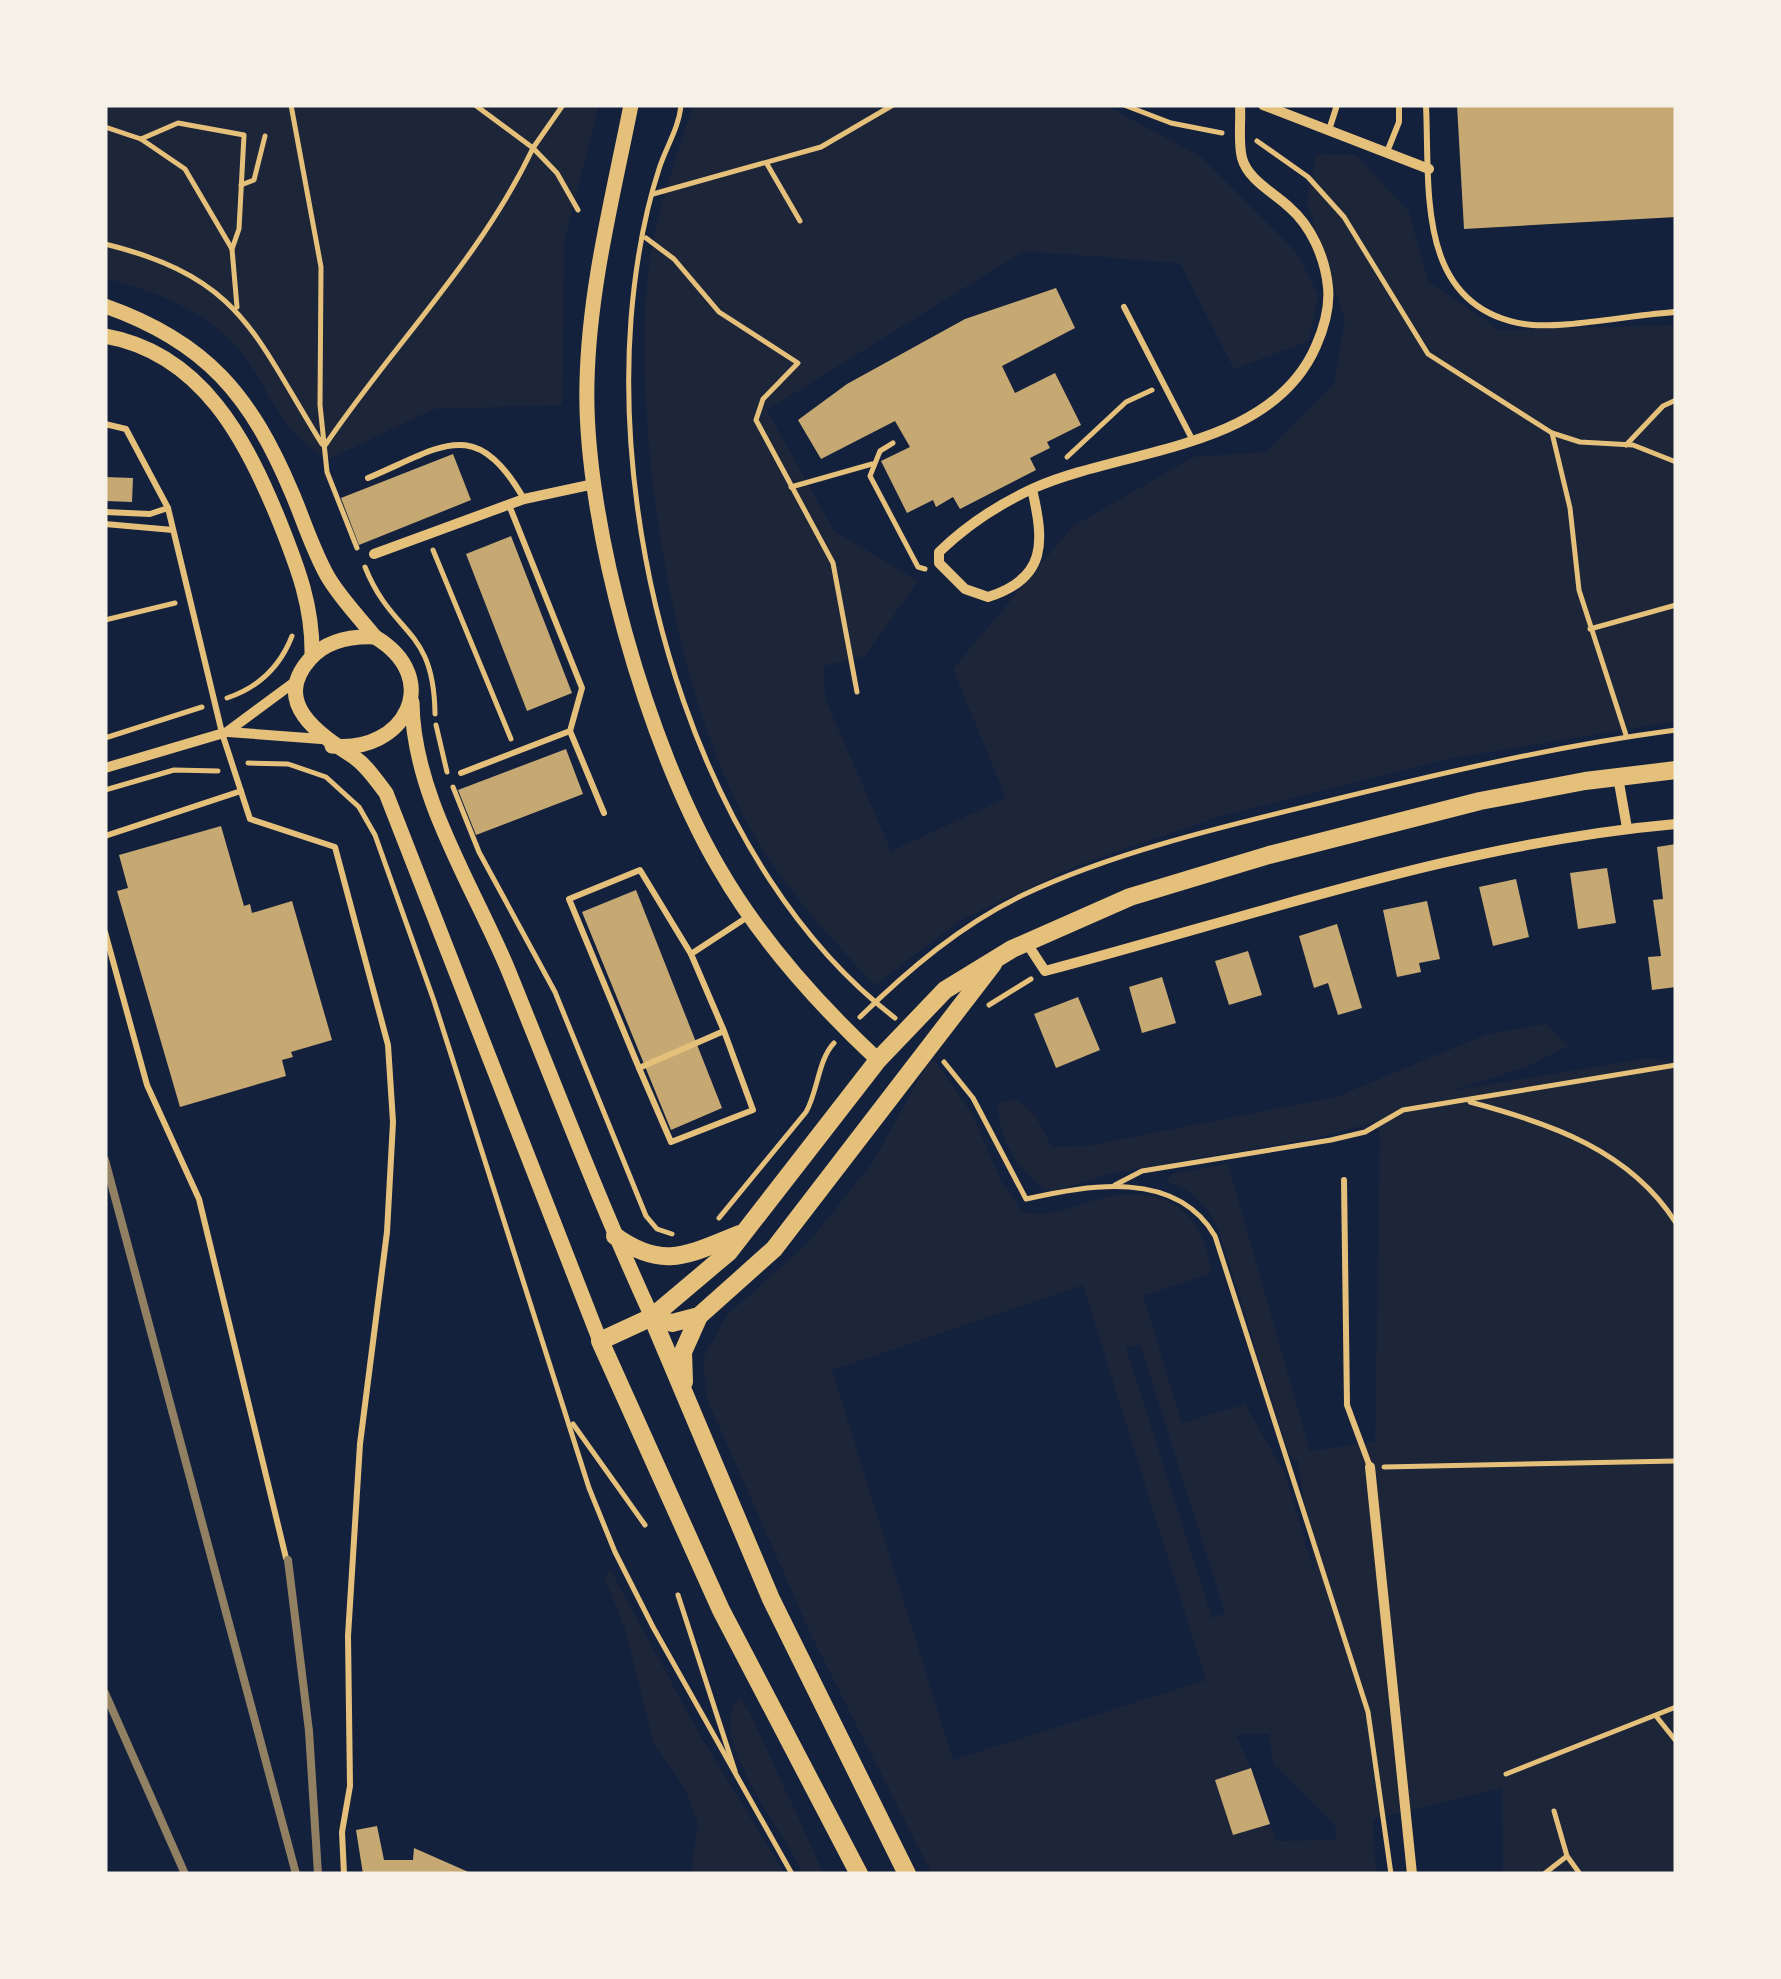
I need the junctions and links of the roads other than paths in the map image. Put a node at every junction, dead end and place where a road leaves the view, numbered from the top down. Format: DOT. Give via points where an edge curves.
graph roads {
  1 [pos="631,105"];
  2 [pos="1240,105"];
  3 [pos="1264,105"];
  4 [pos="1338,105"];
  5 [pos="1399,105"];
  6 [pos="1426,105"];
  7 [pos="1329,130"];
  8 [pos="1386,153"];
  9 [pos="1429,170"];
  10 [pos="105,306"];
  11 [pos="1124,307"];
  12 [pos="1676,312"];
  13 [pos="105,336"];
  14 [pos="105,424"];
  15 [pos="1192,439"];
  16 [pos="368,478"];
  17 [pos="594,484"];
  18 [pos="1032,490"];
  19 [pos="524,499"];
  20 [pos="508,506"];
  21 [pos="168,508"];
  22 [pos="105,512"];
  23 [pos="105,524"];
  24 [pos="173,530"];
  25 [pos="374,554"];
  26 [pos="375,637"];
  27 [pos="312,656"];
  28 [pos="301,678"];
  29 [pos="412,698"];
  30 [pos="570,731"];
  31 [pos="224,733"];
  32 [pos="326,742"];
  33 [pos="105,768"];
  34 [pos="1676,770"];
  35 [pos="461,773"];
  36 [pos="1618,776"];
  37 [pos="241,790"];
  38 [pos="604,813"];
  39 [pos="1676,824"];
  40 [pos="1626,828"];
  41 [pos="105,836"];
  42 [pos="750,915"];
  43 [pos="105,932"];
  44 [pos="1026,942"];
  45 [pos="691,954"];
  46 [pos="996,960"];
  47 [pos="724,1032"];
  48 [pos="878,1060"];
  49 [pos="638,1068"];
  50 [pos="901,1080"];
  51 [pos="1344,1180"];
  52 [pos="740,1234"];
  53 [pos="615,1236"];
  54 [pos="698,1316"];
  55 [pos="652,1317"];
  56 [pos="600,1341"];
  57 [pos="684,1392"];
  58 [pos="1370,1467"];
  59 [pos="286,1558"];
  60 [pos="344,1874"];
  61 [pos="859,1874"];
  62 [pos="907,1874"];
  63 [pos="1412,1874"];
  1 -- 17 [label="street" via="588,360"];
  2 -- 15 [label="street" via="1242,160 1300,218 1320,250 1328,288 1324,326 1308,363 1270,406"];
  3 -- 7 [label="street"];
  4 -- 7 [label="lane"];
  5 -- 8 [label="lane"];
  6 -- 9 [label="lane"];
  7 -- 8 [label="street"];
  8 -- 9 [label="street"];
  9 -- 12 [label="lane" via="1433,243 1456,285 1483,312 1527,325"];
  10 -- 26 [label="street" via="174,336 245,402 270,442 327,574"];
  11 -- 15 [label="lane"];
  13 -- 27 [label="street" via="180,370 239,431 307,593"];
  14 -- 21 [label="lane" via="126,430"];
  15 -- 18 [label="street"];
  16 -- 19 [label="lane" via="450,444 480,447 504,464"];
  17 -- 19 [label="street"];
  17 -- 42 [label="street" via="616,594 655,722 698,828"];
  18 -- 18 [label="street" via="992,510 939,552 939,563 977,596 1019,584 1031,570 1043,534"];
  19 -- 20 [label="street"];
  20 -- 25 [label="street"];
  20 -- 30 [label="lane" via="582,688"];
  21 -- 22 [label="lane"];
  21 -- 24 [label="lane"];
  23 -- 24 [label="lane"];
  24 -- 31 [label="lane"];
  26 -- 27 [label="street" via="342,640"];
  26 -- 29 [label="street" via="405,665"];
  27 -- 28 [label="street"];
  28 -- 31 [label="street"];
  28 -- 32 [label="street" via="301,712"];
  29 -- 32 [label="street" via="401,721 375,742 351,748"];
  29 -- 53 [label="street" via="412,736 422,772"];
  30 -- 35 [label="lane"];
  30 -- 38 [label="lane"];
  31 -- 32 [label="street"];
  31 -- 33 [label="street"];
  31 -- 37 [label="lane"];
  32 -- 56 [label="street" via="354,758 386,792"];
  34 -- 36 [label="main road"];
  36 -- 40 [label="street"];
  36 -- 44 [label="main road" via="1480,801 1268,855 1130,898"];
  37 -- 41 [label="lane"];
  37 -- 60 [label="lane" via="250,819 335,848 388,1045 393,1122 387,1232 360,1444"];
  39 -- 40 [label="street"];
  40 -- 44 [label="street" via="1380,876 1046,970"];
  42 -- 45 [label="lane"];
  42 -- 48 [label="street" via="808,990"];
  43 -- 59 [label="lane" via="147,1085 199,1199"];
  44 -- 46 [label="main road"];
  45 -- 47 [label="lane"];
  45 -- 49 [label="lane" via="640,870 569,900"];
  46 -- 48 [label="main road" via="944,990"];
  46 -- 50 [label="main road"];
  47 -- 49 [label="lane"];
  47 -- 49 [label="lane" via="753,1110 671,1142"];
  48 -- 50 [label="main road"];
  48 -- 52 [label="main road"];
  50 -- 54 [label="main road" via="774,1248"];
  51 -- 58 [label="lane" via="1348,1405"];
  52 -- 53 [label="main road" via="679,1258 654,1258"];
  52 -- 55 [label="main road" via="729,1252"];
  53 -- 55 [label="street"];
  54 -- 55 [label="main road" via="672,1323"];
  54 -- 57 [label="main road" via="683,1352"];
  55 -- 56 [label="main road"];
  55 -- 57 [label="main road"];
  56 -- 61 [label="main road" via="720,1610"];
  57 -- 62 [label="main road" via="771,1598"];
  58 -- 63 [label="street"];
}
